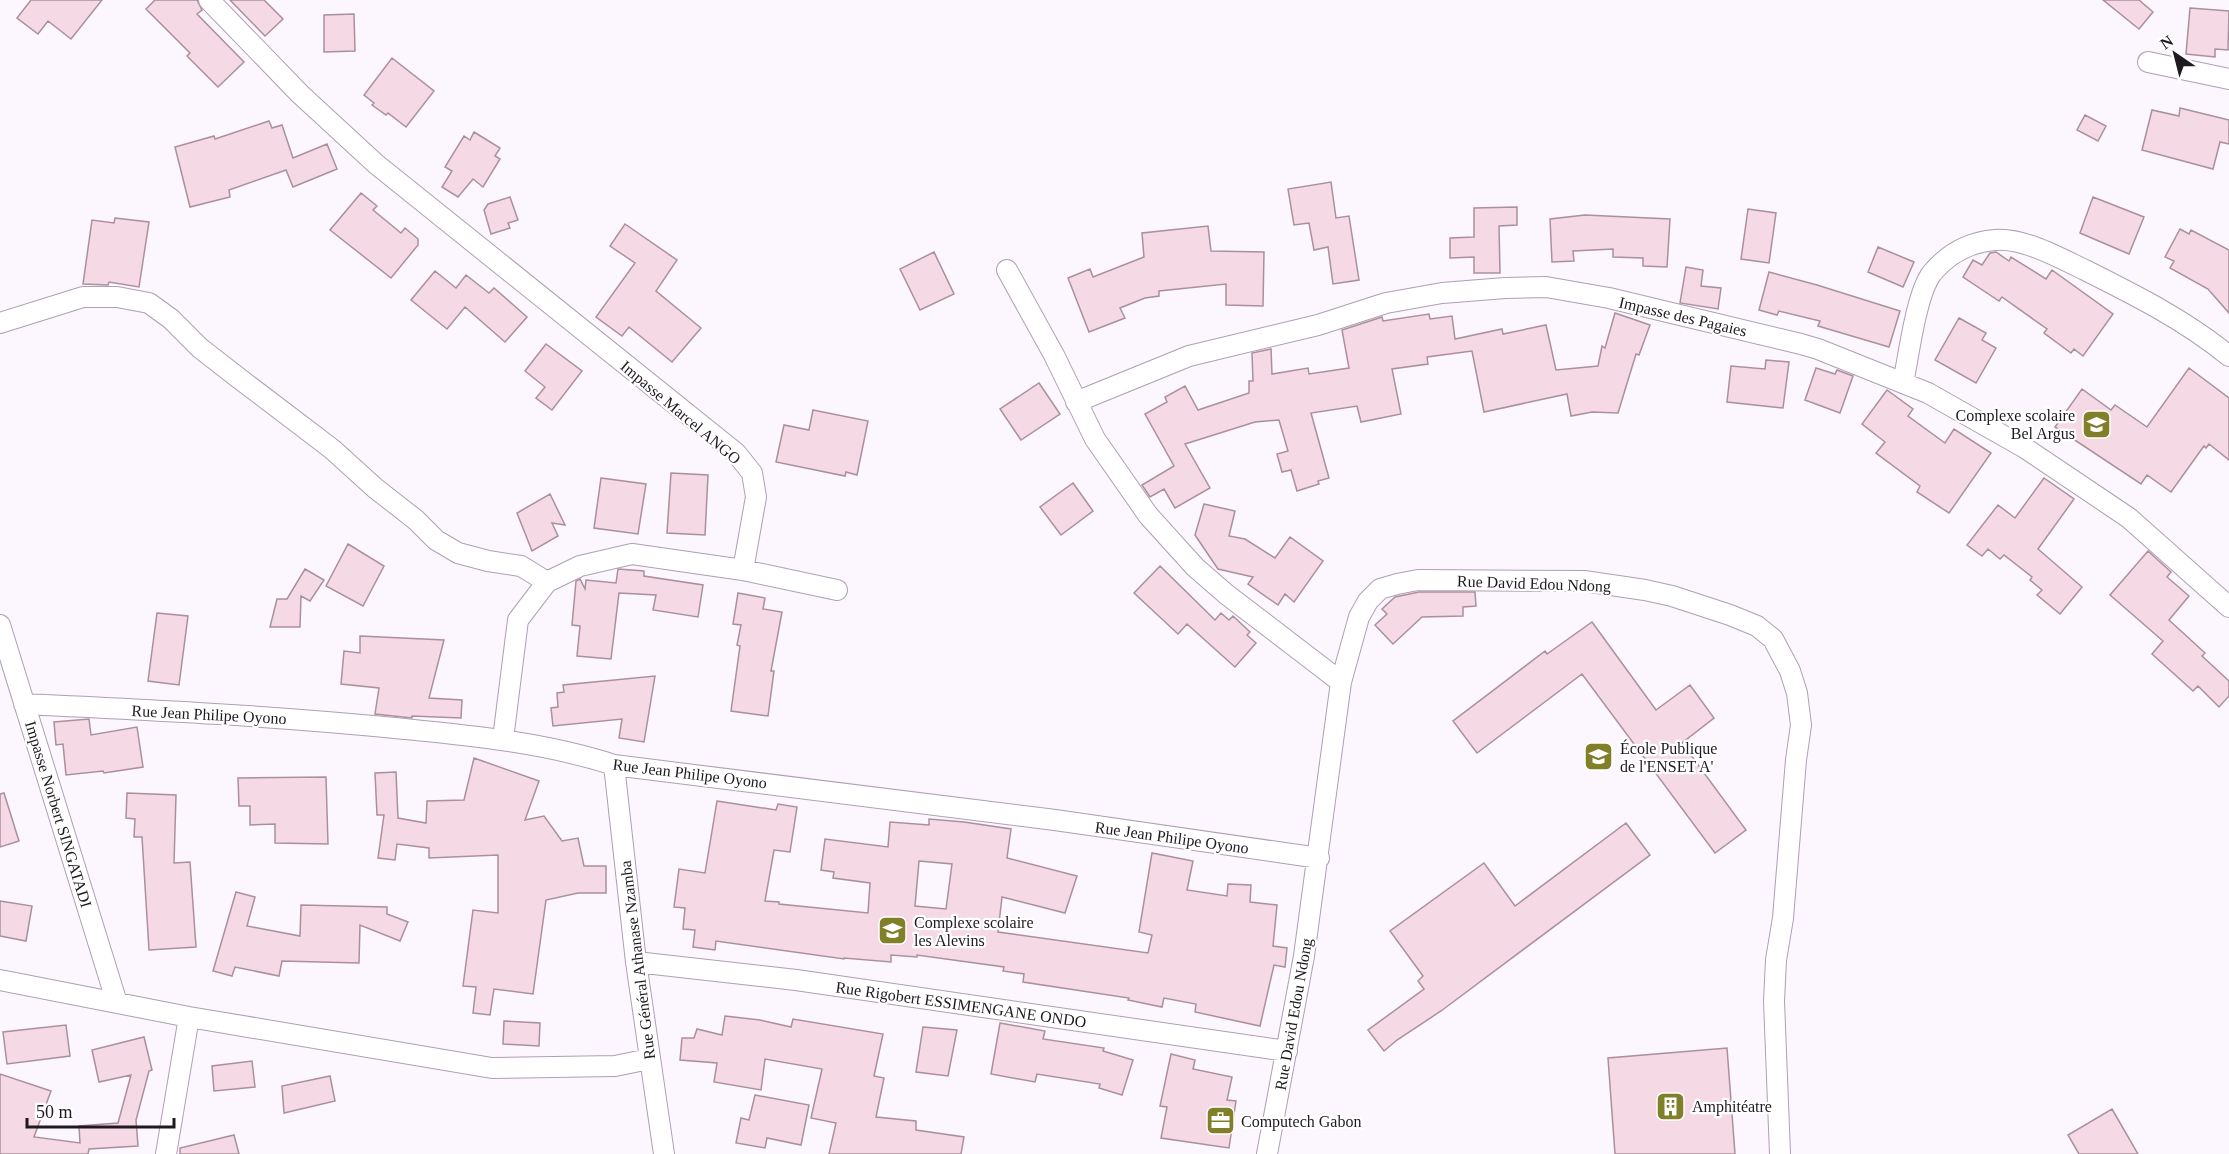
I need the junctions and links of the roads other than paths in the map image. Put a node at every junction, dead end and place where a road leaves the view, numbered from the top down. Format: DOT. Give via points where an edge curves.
graph roads {
  1 [pos="209,0"];
  2 [pos="2148,62"];
  3 [pos="2229,79"];
  4 [pos="1007,270"];
  5 [pos="0,323"];
  6 [pos="2229,356"];
  7 [pos="1903,382"];
  8 [pos="1076,402"];
  9 [pos="742,570"];
  10 [pos="547,582"];
  11 [pos="837,590"];
  12 [pos="2229,607"];
  13 [pos="0,625"];
  14 [pos="1341,682"];
  15 [pos="24,704"];
  16 [pos="503,739"];
  17 [pos="614,765"];
  18 [pos="1318,858"];
  19 [pos="636,962"];
  20 [pos="0,980"];
  21 [pos="117,1003"];
  22 [pos="189,1017"];
  23 [pos="1287,1051"];
  24 [pos="649,1059"];
  25 [pos="166,1154"];
  26 [pos="664,1154"];
  27 [pos="1267,1154"];
  28 [pos="1780,1154"];
  1 -- 9 [label="street, Impasse Marcel ANGO" via="300,94 376,164 736,453 752,473 756,497"];
  2 -- 3 [label="street"];
  4 -- 8 [label="street"];
  5 -- 10 [label="street" via="83,297 117,297 149,303 262,398 332,449 436,540 458,553 521,566"];
  6 -- 7 [label="street" via="2174,316 2132,293 2049,252 1996,239 1968,246 1947,258 1930,275"];
  7 -- 8 [label="street, Impasse des Pagaies" via="1801,344 1546,286 1442,293 1386,303 1318,325 1189,356"];
  7 -- 12 [label="street, Impasse des Pagaies" via="1958,408 2025,448 2129,518"];
  8 -- 14 [label="street" via="1118,474 1174,546 1226,594"];
  9 -- 10 [label="street" via="632,554 580,566"];
  9 -- 11 [label="street"];
  10 -- 16 [label="street" via="518,620"];
  13 -- 15 [label="street, Impasse Norbert SINGATADI"];
  14 -- 18 [label="street, Rue David Edou Ndong"];
  14 -- 28 [label="street, Rue David Edou Ndong" via="1359,616 1368,601 1380,589 1418,580 1584,581 1645,590 1730,615 1757,626 1773,639 1790,671 1801,725 1774,991"];
  15 -- 16 [label="street, Rue Jean Philipe Oyono" via="269,716"];
  15 -- 21 [label="street, Impasse Norbert SINGATADI"];
  16 -- 17 [label="street, Rue Jean Philipe Oyono"];
  17 -- 18 [label="street, Rue Jean Philipe Oyono" via="1055,820"];
  17 -- 19 [label="street, Rue Général Athanase Nzamba"];
  18 -- 23 [label="street, Rue David Edou Ndong"];
  19 -- 23 [label="street, Rue Rigobert ESSIMENGANE ONDO" via="796,980"];
  19 -- 24 [label="street, Rue Général Athanase Nzamba"];
  20 -- 21 [label="street"];
  21 -- 22 [label="street"];
  22 -- 24 [label="street" via="492,1068 615,1066"];
  22 -- 25 [label="street"];
  23 -- 27 [label="street, Rue David Edou Ndong"];
  24 -- 26 [label="street, Rue Général Athanase Nzamba"];
}
